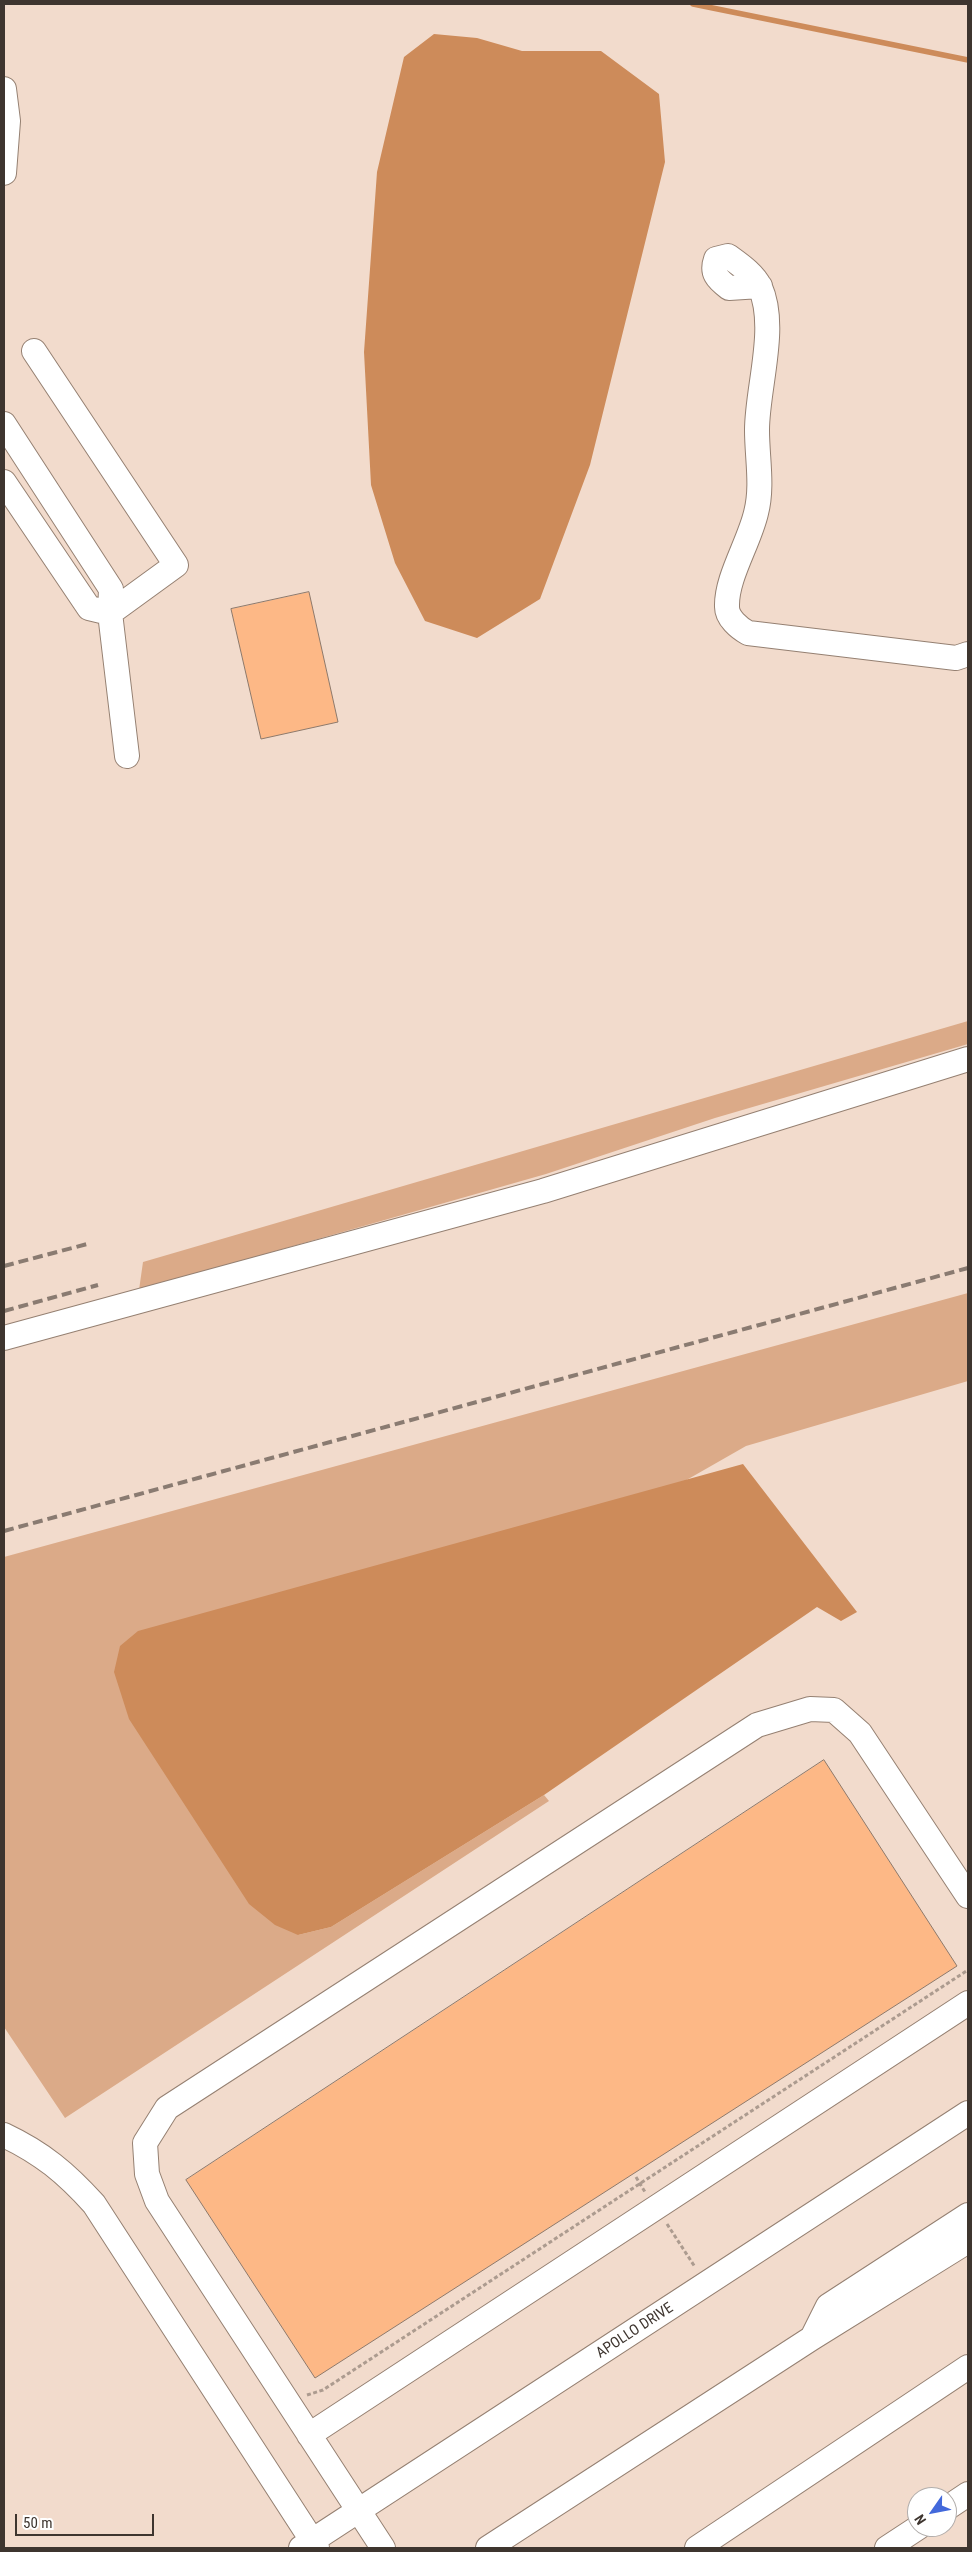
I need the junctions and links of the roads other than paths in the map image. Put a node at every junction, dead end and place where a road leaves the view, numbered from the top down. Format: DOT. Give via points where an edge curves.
graph roads {
  1 [pos="4,90"];
  2 [pos="4,174"];
  3 [pos="760,286"];
  4 [pos="34,351"];
  5 [pos="4,424"];
  6 [pos="4,482"];
  7 [pos="110,613"];
  8 [pos="968,654"];
  9 [pos="127,756"];
  10 [pos="968,1059"];
  11 [pos="4,1338"];
  12 [pos="968,1896"];
  13 [pos="968,2003"];
  14 [pos="968,2113"];
  15 [pos="4,2135"];
  16 [pos="968,2215"];
  17 [pos="968,2241"];
  18 [pos="812,2338"];
  19 [pos="968,2368"];
  20 [pos="309,2435"];
  21 [pos="968,2494"];
  22 [pos="957,2501"];
  23 [pos="359,2511"];
  24 [pos="907,2535"];
  25 [pos="310,2546"];
  26 [pos="383,2548"];
  27 [pos="488,2548"];
  28 [pos="697,2548"];
  29 [pos="887,2548"];
  1 -- 2 [label="street" via="8,121"];
  3 -- 8 [label="street" via="768,324 757,429 760,477 757,513 728,594 727,610 738,628 748,633 956,658"];
  4 -- 7 [label="street" via="176,565"];
  5 -- 7 [label="street" via="111,589"];
  6 -- 7 [label="street" via="89,608"];
  7 -- 9 [label="street"];
  10 -- 11 [label="street" via="544,1191"];
  12 -- 20 [label="street" via="860,1733 834,1710 810,1709 757,1725 167,2108 145,2143 147,2174 157,2201"];
  13 -- 20 [label="street"];
  14 -- 23 [label="street, APOLLO DRIVE"];
  15 -- 25 [label="street" via="42,2155 94,2204"];
  16 -- 18 [label="street" via="828,2306"];
  17 -- 18 [label="street"];
  18 -- 27 [label="street"];
  19 -- 28 [label="street"];
  20 -- 23 [label="street"];
  21 -- 22 [label="street"];
  23 -- 25 [label="street, APOLLO DRIVE"];
  23 -- 26 [label="street"];
  24 -- 29 [label="street"];
}
